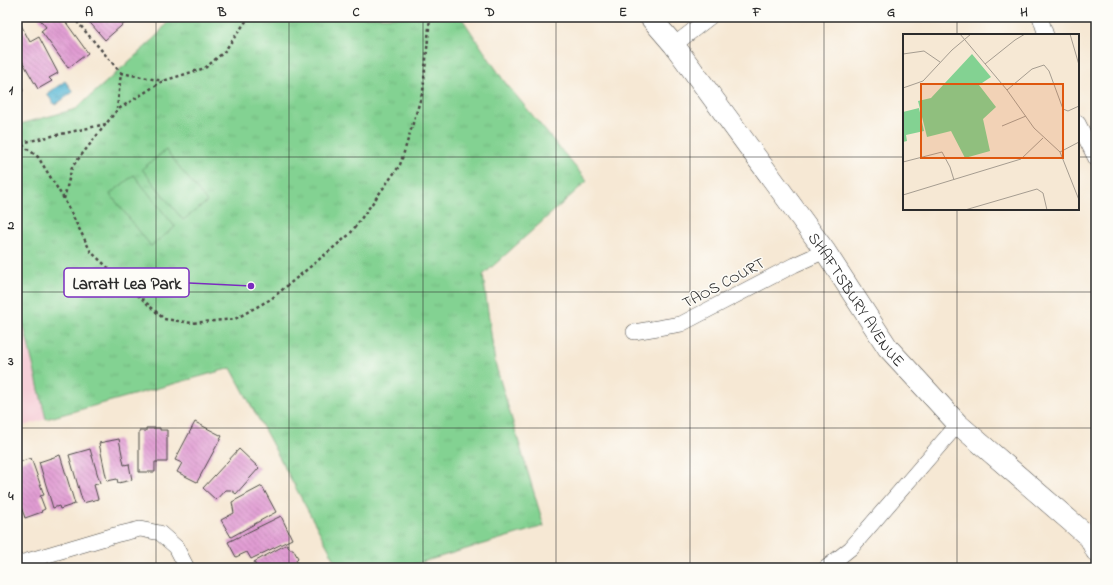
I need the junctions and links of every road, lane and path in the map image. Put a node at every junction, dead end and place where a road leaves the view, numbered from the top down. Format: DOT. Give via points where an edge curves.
graph roads {
  1 [pos="73,17"];
  2 [pos="250,17"];
  3 [pos="430,17"];
  4 [pos="650,17"];
  5 [pos="710,17"];
  6 [pos="1040,17"];
  7 [pos="1046,34"];
  8 [pos="674,45"];
  9 [pos="120,73"];
  10 [pos="163,81"];
  11 [pos="117,110"];
  12 [pos="106,124"];
  13 [pos="1079,125"];
  14 [pos="19,144"];
  15 [pos="1096,159"];
  16 [pos="64,199"];
  17 [pos="825,251"];
  18 [pos="634,332"];
  19 [pos="958,424"];
  20 [pos="1094,541"];
  21 [pos="17,564"];
  22 [pos="187,568"];
  23 [pos="826,568"];
  1 -- 9 [label="path"];
  2 -- 10 [label="path" via="224,52 204,68"];
  3 -- 16 [label="path" via="423,91 400,165 350,234 271,299 235,319 192,323 164,319 91,252"];
  4 -- 8 [label="street, SHAFTSBURY AVENUE"];
  5 -- 8 [label="street"];
  6 -- 7 [label="street"];
  8 -- 17 [label="street, SHAFTSBURY AVENUE"];
  9 -- 10 [label="path"];
  9 -- 11 [label="path"];
  10 -- 11 [label="path"];
  11 -- 12 [label="path"];
  12 -- 14 [label="path"];
  12 -- 16 [label="path" via="72,168"];
  13 -- 15 [label="street"];
  14 -- 16 [label="path" via="38,157"];
  17 -- 18 [label="street, TAOS COURT" via="681,324"];
  17 -- 19 [label="street, SHAFTSBURY AVENUE" via="888,348"];
  19 -- 20 [label="street, SHAFTSBURY AVENUE"];
  19 -- 23 [label="street" via="851,548"];
  21 -- 22 [label="street" via="140,529 160,533 176,547"];
}
